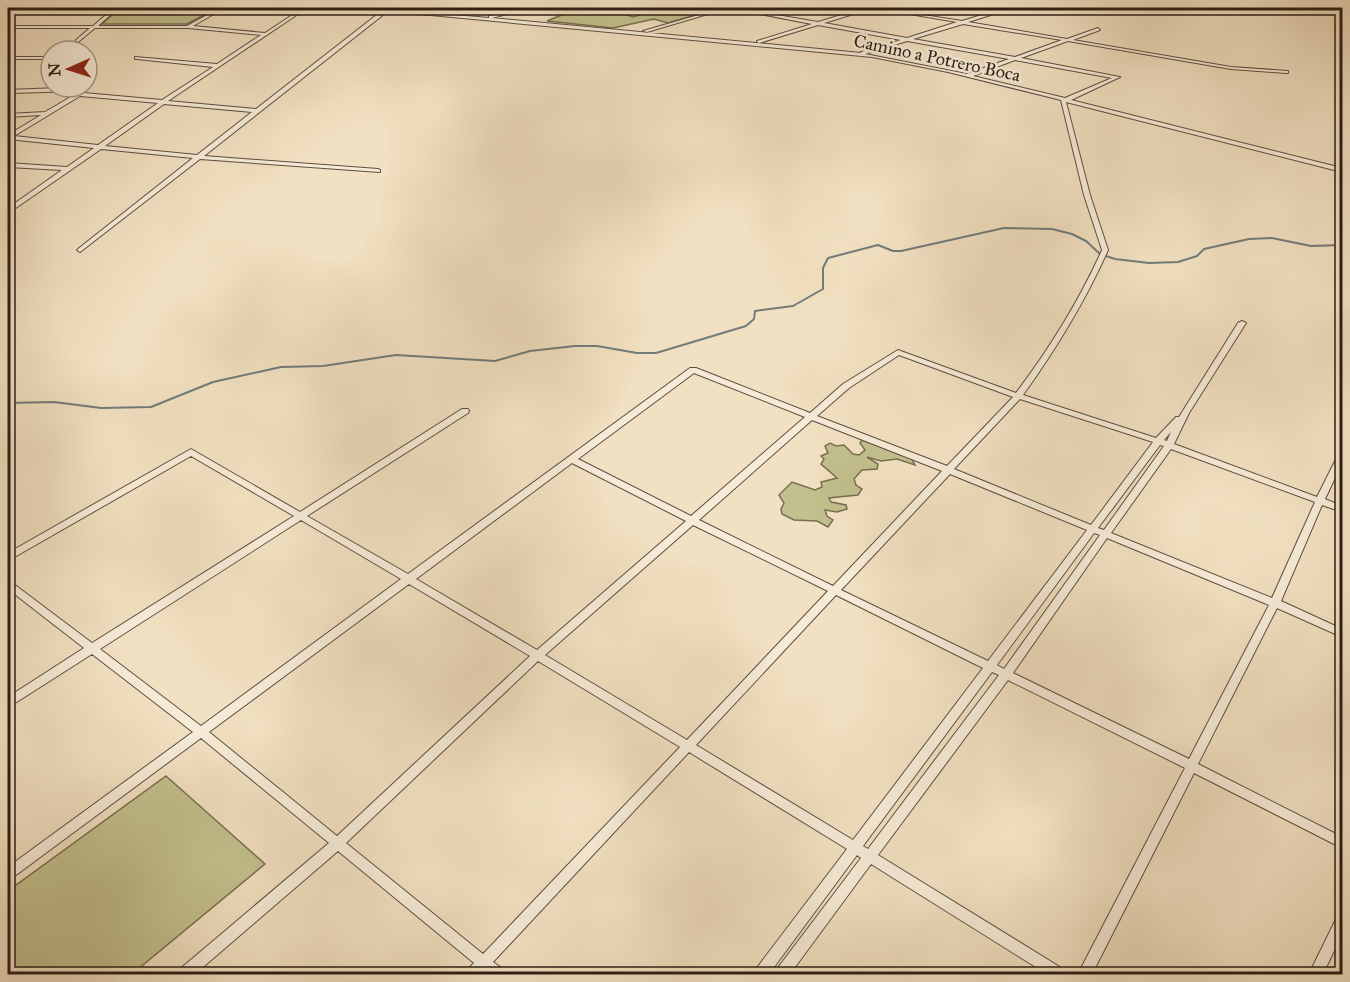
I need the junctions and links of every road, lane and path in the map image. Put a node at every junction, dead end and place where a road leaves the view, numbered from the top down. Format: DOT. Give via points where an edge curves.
graph roads {
  1 [pos="116,8"];
  2 [pos="222,8"];
  3 [pos="305,8"];
  4 [pos="374,8"];
  5 [pos="524,8"];
  6 [pos="729,8"];
  7 [pos="868,8"];
  8 [pos="879,8"];
  9 [pos="1008,8"];
  10 [pos="387,9"];
  11 [pos="485,18"];
  12 [pos="961,21"];
  13 [pos="820,23"];
  14 [pos="96,26"];
  15 [pos="8,27"];
  16 [pos="188,27"];
  17 [pos="1098,28"];
  18 [pos="640,33"];
  19 [pos="266,34"];
  20 [pos="910,38"];
  21 [pos="80,39"];
  22 [pos="1068,39"];
  23 [pos="754,44"];
  24 [pos="861,54"];
  25 [pos="1015,57"];
  26 [pos="8,58"];
  27 [pos="39,58"];
  28 [pos="137,58"];
  29 [pos="218,66"];
  30 [pos="1286,72"];
  31 [pos="967,76"];
  32 [pos="39,90"];
  33 [pos="8,91"];
  34 [pos="99,96"];
  35 [pos="70,99"];
  36 [pos="1065,100"];
  37 [pos="162,103"];
  38 [pos="256,111"];
  39 [pos="46,113"];
  40 [pos="8,115"];
  41 [pos="8,137"];
  42 [pos="99,148"];
  43 [pos="196,157"];
  44 [pos="8,165"];
  45 [pos="69,168"];
  46 [pos="1342,170"];
  47 [pos="378,171"];
  48 [pos="11,206"];
  49 [pos="8,212"];
  50 [pos="80,250"];
  51 [pos="1242,323"];
  52 [pos="1018,396"];
  53 [pos="465,411"];
  54 [pos="1185,413"];
  55 [pos="812,417"];
  56 [pos="1158,441"];
  57 [pos="1169,445"];
  58 [pos="1342,455"];
  59 [pos="573,460"];
  60 [pos="948,470"];
  61 [pos="1320,500"];
  62 [pos="1342,509"];
  63 [pos="300,515"];
  64 [pos="693,522"];
  65 [pos="1092,530"];
  66 [pos="1106,534"];
  67 [pos="8,557"];
  68 [pos="410,579"];
  69 [pos="8,584"];
  70 [pos="834,590"];
  71 [pos="1275,603"];
  72 [pos="1342,633"];
  73 [pos="90,649"];
  74 [pos="538,655"];
  75 [pos="991,667"];
  76 [pos="1006,674"];
  77 [pos="8,702"];
  78 [pos="201,732"];
  79 [pos="688,745"];
  80 [pos="1194,765"];
  81 [pos="338,843"];
  82 [pos="1342,843"];
  83 [pos="856,847"];
  84 [pos="870,856"];
  85 [pos="8,874"];
  86 [pos="1342,921"];
  87 [pos="483,963"];
  88 [pos="186,975"];
  89 [pos="473,975"];
  90 [pos="498,975"];
  91 [pos="761,975"];
  92 [pos="782,975"];
  93 [pos="1058,975"];
  94 [pos="1085,975"];
  95 [pos="1316,975"];
  1 -- 14 [label="street"];
  2 -- 16 [label="street"];
  3 -- 19 [label="street"];
  4 -- 10 [label="street, Camino a Potrero Boca"];
  5 -- 11 [label="street"];
  6 -- 13 [label="street"];
  6 -- 18 [label="street"];
  7 -- 13 [label="street"];
  8 -- 12 [label="street"];
  9 -- 12 [label="street"];
  10 -- 11 [label="street, Camino a Potrero Boca"];
  10 -- 38 [label="street"];
  11 -- 18 [label="street, Camino a Potrero Boca"];
  12 -- 20 [label="street"];
  12 -- 22 [label="street"];
  13 -- 20 [label="street"];
  13 -- 23 [label="street"];
  14 -- 15 [label="street"];
  14 -- 16 [label="street"];
  14 -- 21 [label="street"];
  16 -- 19 [label="street"];
  17 -- 22 [label="street"];
  18 -- 23 [label="street, Camino a Potrero Boca"];
  19 -- 29 [label="street"];
  20 -- 24 [label="street"];
  20 -- 25 [label="street"];
  22 -- 25 [label="street"];
  22 -- 30 [label="street" via="1231,68"];
  23 -- 24 [label="street, Camino a Potrero Boca"];
  24 -- 31 [label="street, Camino a Potrero Boca"];
  25 -- 31 [label="street"];
  25 -- 36 [label="street" via="1117,77"];
  26 -- 27 [label="street"];
  28 -- 29 [label="street"];
  29 -- 37 [label="street"];
  31 -- 36 [label="street, Camino a Potrero Boca"];
  32 -- 33 [label="street"];
  34 -- 37 [label="street"];
  35 -- 39 [label="street"];
  36 -- 46 [label="street, Camino a Potrero Boca"];
  36 -- 52 [label="street" via="1087,195 1104,245 1087,292"];
  37 -- 38 [label="street"];
  37 -- 42 [label="street"];
  38 -- 43 [label="street"];
  39 -- 40 [label="street"];
  39 -- 41 [label="street"];
  41 -- 42 [label="street"];
  42 -- 43 [label="street"];
  42 -- 45 [label="street"];
  43 -- 47 [label="street"];
  43 -- 50 [label="street"];
  44 -- 45 [label="street"];
  45 -- 48 [label="street"];
  48 -- 49 [label="street"];
  51 -- 54 [label="street"];
  52 -- 55 [label="street" via="898,352 846,386"];
  52 -- 56 [label="street"];
  52 -- 60 [label="street"];
  53 -- 63 [label="street"];
  54 -- 56 [label="street"];
  54 -- 57 [label="street"];
  55 -- 59 [label="street" via="693,370"];
  55 -- 60 [label="street"];
  55 -- 64 [label="street"];
  56 -- 57 [label="street"];
  56 -- 65 [label="street"];
  57 -- 61 [label="street"];
  57 -- 66 [label="street"];
  58 -- 61 [label="street"];
  59 -- 64 [label="street"];
  59 -- 68 [label="street"];
  60 -- 65 [label="street"];
  60 -- 70 [label="street"];
  61 -- 62 [label="street"];
  61 -- 71 [label="street"];
  63 -- 67 [label="street" via="191,452"];
  63 -- 68 [label="street"];
  63 -- 73 [label="street"];
  64 -- 70 [label="street"];
  64 -- 74 [label="street"];
  65 -- 66 [label="street"];
  65 -- 75 [label="street"];
  66 -- 71 [label="street"];
  66 -- 76 [label="street"];
  68 -- 74 [label="street"];
  68 -- 78 [label="street"];
  69 -- 73 [label="street"];
  70 -- 75 [label="street"];
  70 -- 79 [label="street"];
  71 -- 72 [label="street"];
  71 -- 80 [label="street"];
  73 -- 77 [label="street"];
  73 -- 78 [label="street"];
  74 -- 79 [label="street"];
  74 -- 81 [label="street"];
  75 -- 76 [label="street"];
  75 -- 83 [label="street"];
  76 -- 80 [label="street"];
  76 -- 84 [label="street"];
  78 -- 81 [label="street"];
  78 -- 85 [label="street"];
  79 -- 83 [label="street"];
  79 -- 87 [label="street"];
  80 -- 82 [label="street"];
  80 -- 94 [label="street"];
  81 -- 87 [label="street"];
  81 -- 88 [label="street"];
  83 -- 84 [label="street"];
  83 -- 91 [label="street"];
  84 -- 92 [label="street"];
  84 -- 93 [label="street"];
  86 -- 95 [label="street"];
  87 -- 89 [label="street"];
  87 -- 90 [label="street"];
}
